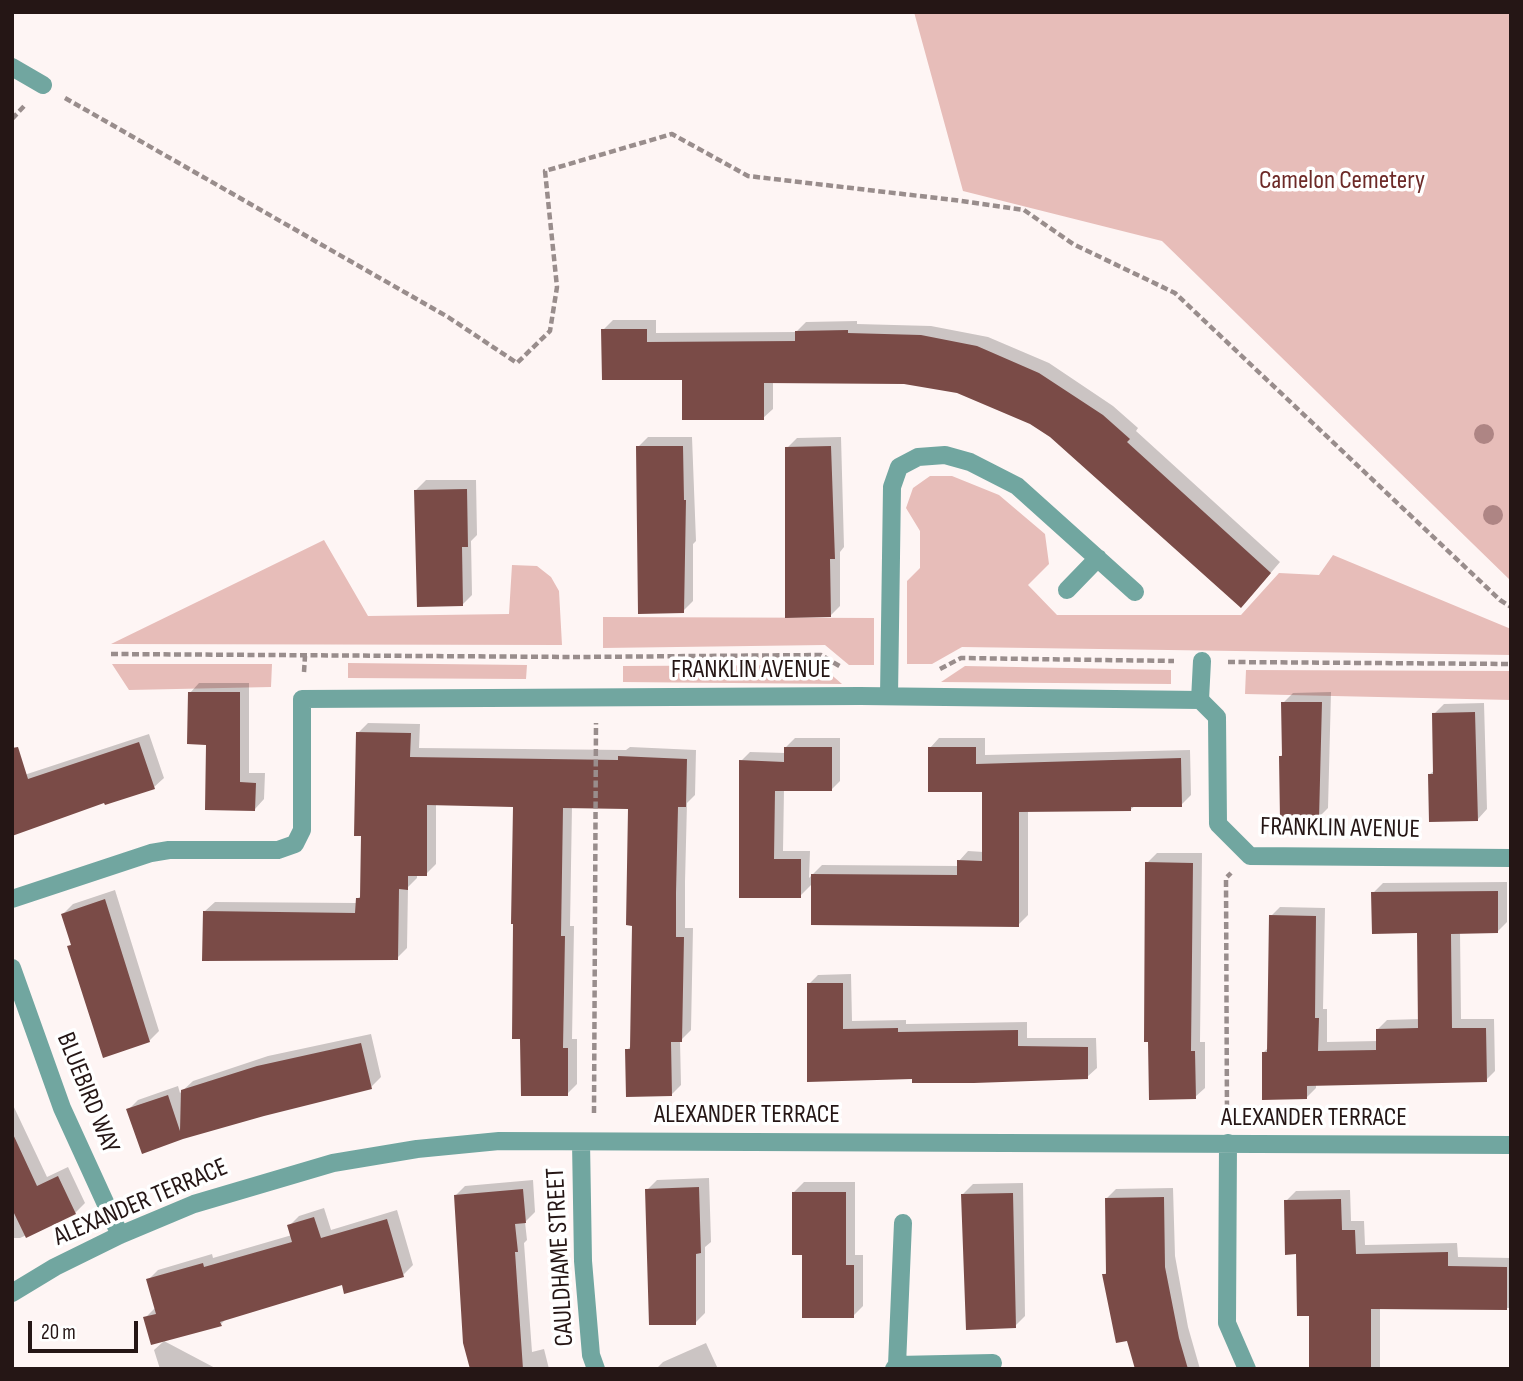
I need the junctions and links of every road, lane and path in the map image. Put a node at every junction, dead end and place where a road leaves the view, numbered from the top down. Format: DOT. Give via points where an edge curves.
graph roads {
  1 [pos="12,67"];
  2 [pos="43,85"];
  3 [pos="1098,558"];
  4 [pos="1067,590"];
  5 [pos="1135,592"];
  6 [pos="1511,607"];
  7 [pos="111,654"];
  8 [pos="1202,662"];
  9 [pos="1511,664"];
  10 [pos="844,669"];
  11 [pos="937,671"];
  12 [pos="889,696"];
  13 [pos="596,698"];
  14 [pos="1200,700"];
  15 [pos="1250,856"];
  16 [pos="1511,858"];
  17 [pos="12,899"];
  18 [pos="12,968"];
  19 [pos="587,1142"];
  20 [pos="1228,1143"];
  21 [pos="1511,1145"];
  22 [pos="903,1223"];
  23 [pos="120,1235"];
  24 [pos="12,1293"];
  25 [pos="993,1363"];
  26 [pos="896,1367"];
  27 [pos="596,1369"];
  28 [pos="1247,1369"];
  1 -- 2 [label="street"];
  2 -- 6 [label="path" via="448,317 517,363 550,331 557,287 545,171 672,134 748,176 1024,210 1073,244 1175,293"];
  3 -- 4 [label="street"];
  3 -- 5 [label="street"];
  3 -- 12 [label="street" via="1017,486 970,462 944,455 918,457 899,467 892,487"];
  7 -- 10 [label="path" via="821,655"];
  8 -- 9 [label="path"];
  8 -- 11 [label="path" via="961,658"];
  8 -- 14 [label="street"];
  12 -- 13 [label="street, FRANKLIN AVENUE"];
  12 -- 14 [label="street, FRANKLIN AVENUE"];
  13 -- 17 [label="street, FRANKLIN AVENUE" via="302,699 302,830 295,844 278,850 151,853"];
  13 -- 19 [label="path"];
  14 -- 15 [label="street, FRANKLIN AVENUE" via="1217,718 1218,824"];
  15 -- 16 [label="street, FRANKLIN AVENUE"];
  15 -- 20 [label="path" via="1226,878"];
  18 -- 23 [label="street, BLUEBIRD WAY" via="62,1108"];
  19 -- 20 [label="street, ALEXANDER TERRACE"];
  19 -- 23 [label="street, ALEXANDER TERRACE" via="499,1141 333,1163 194,1203"];
  19 -- 27 [label="street, CAULDHAME STREET" via="583,1261"];
  20 -- 21 [label="street, ALEXANDER TERRACE"];
  20 -- 28 [label="street" via="1227,1323"];
  22 -- 26 [label="street"];
  23 -- 24 [label="street, ALEXANDER TERRACE"];
  25 -- 26 [label="street"];
}
